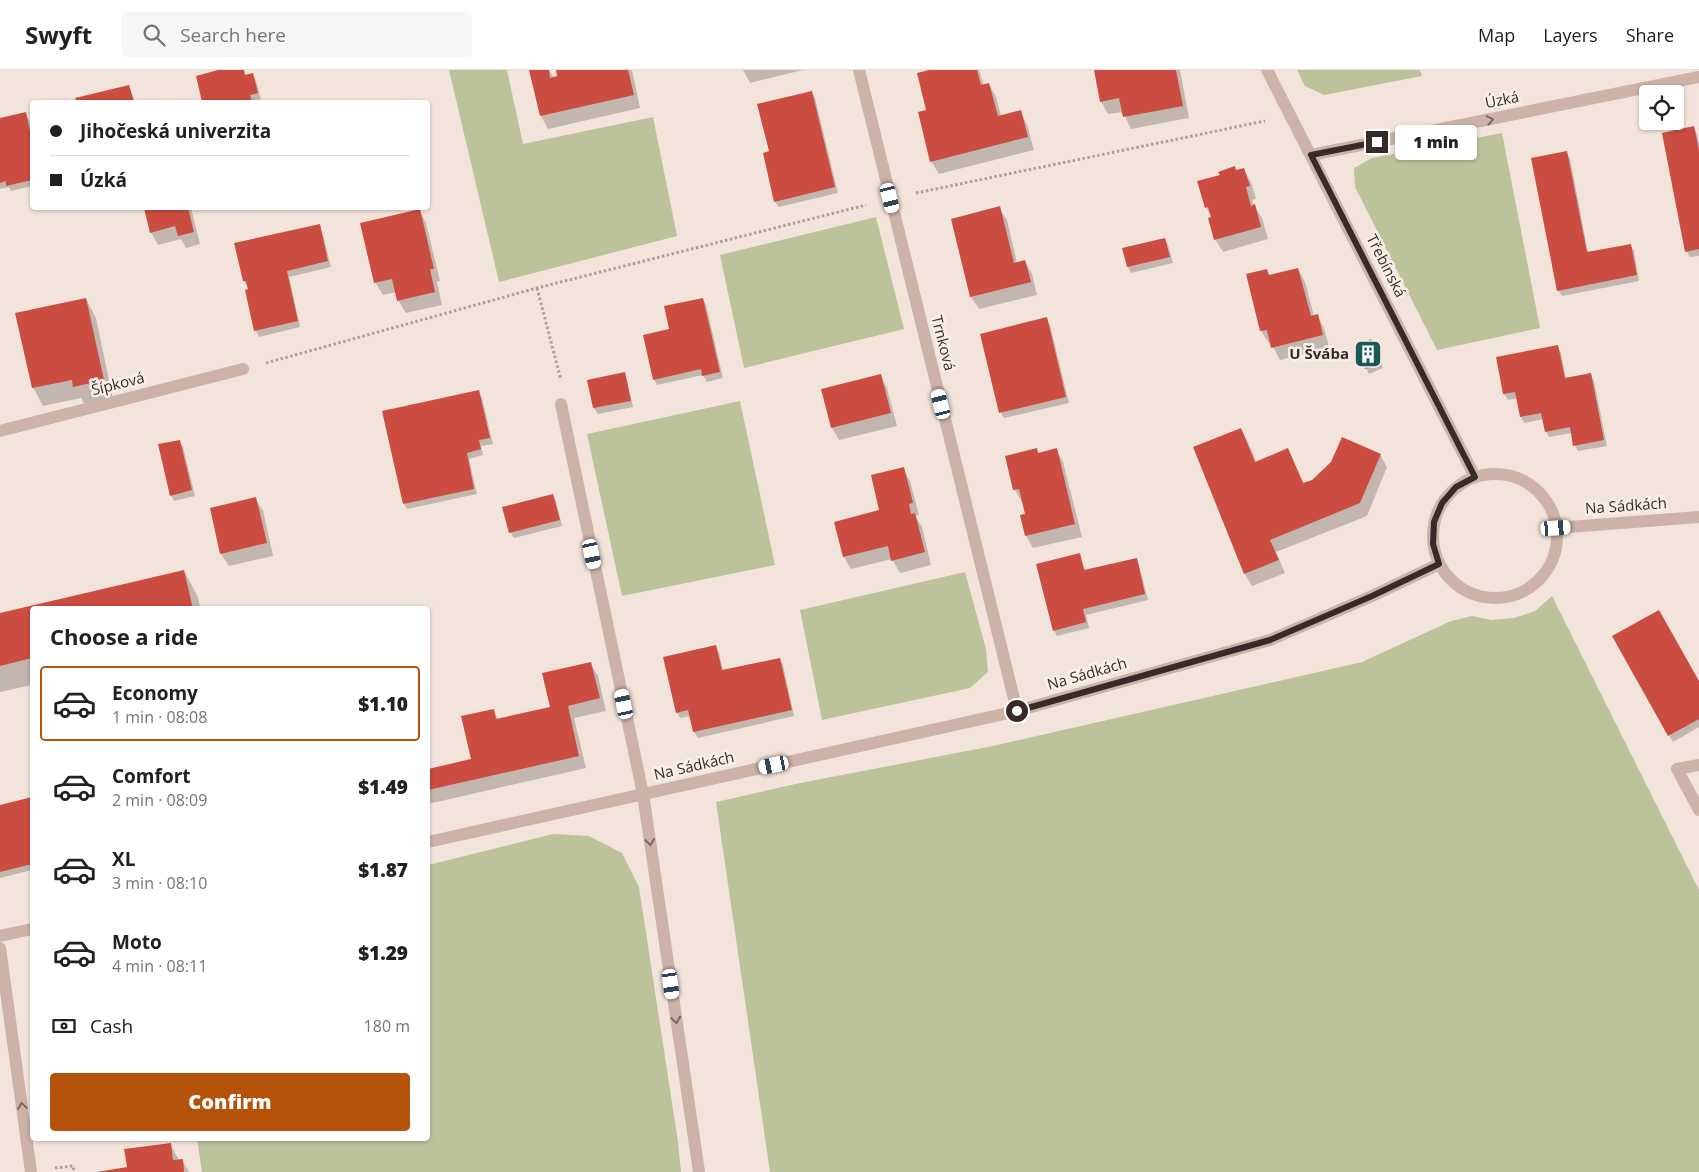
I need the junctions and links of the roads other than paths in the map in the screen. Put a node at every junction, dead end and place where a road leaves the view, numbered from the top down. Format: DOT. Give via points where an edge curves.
graph roads {
  1 [pos="859,70"];
  2 [pos="1267,70"];
  3 [pos="1699,77"];
  4 [pos="1311,155"];
  5 [pos="243,369"];
  6 [pos="561,404"];
  7 [pos="0,430"];
  8 [pos="1475,477"];
  9 [pos="1699,517"];
  10 [pos="1556,528"];
  11 [pos="1439,564"];
  12 [pos="1017,711"];
  13 [pos="1699,765"];
  14 [pos="643,794"];
  15 [pos="1699,810"];
  16 [pos="430,842"];
  17 [pos="30,929"];
  18 [pos="0,936"];
  19 [pos="0,948"];
  20 [pos="32,1172"];
  21 [pos="699,1172"];
  1 -- 12 [label="street, Trnková"];
  2 -- 4 [label="street, Třebínská"];
  4 -- 3 [label="street, Úzká, one-way"];
  4 -- 8 [label="street, Třebínská"];
  5 -- 7 [label="street, Šípková"];
  6 -- 14 [label="street, Na Sádkách"];
  8 -- 10 [label="street" via="1511,476 1528,484 1542,495 1552,511"];
  8 -- 11 [label="street" via="1456,487 1442,503 1434,522 1433,544"];
  9 -- 10 [label="street, Na Sádkách"];
  10 -- 11 [label="street" via="1556,548 1550,566 1538,581 1522,592 1504,598 1484,598 1466,592 1450,580"];
  11 -- 12 [label="street, Na Sádkách" via="1270,640"];
  12 -- 14 [label="street, Na Sádkách"];
  13 -- 15 [label="street" via="1677,769"];
  14 -- 16 [label="street, Na Sádkách"];
  14 -- 21 [label="street, one-way"];
  17 -- 18 [label="street"];
  20 -- 19 [label="street, one-way"];
}
